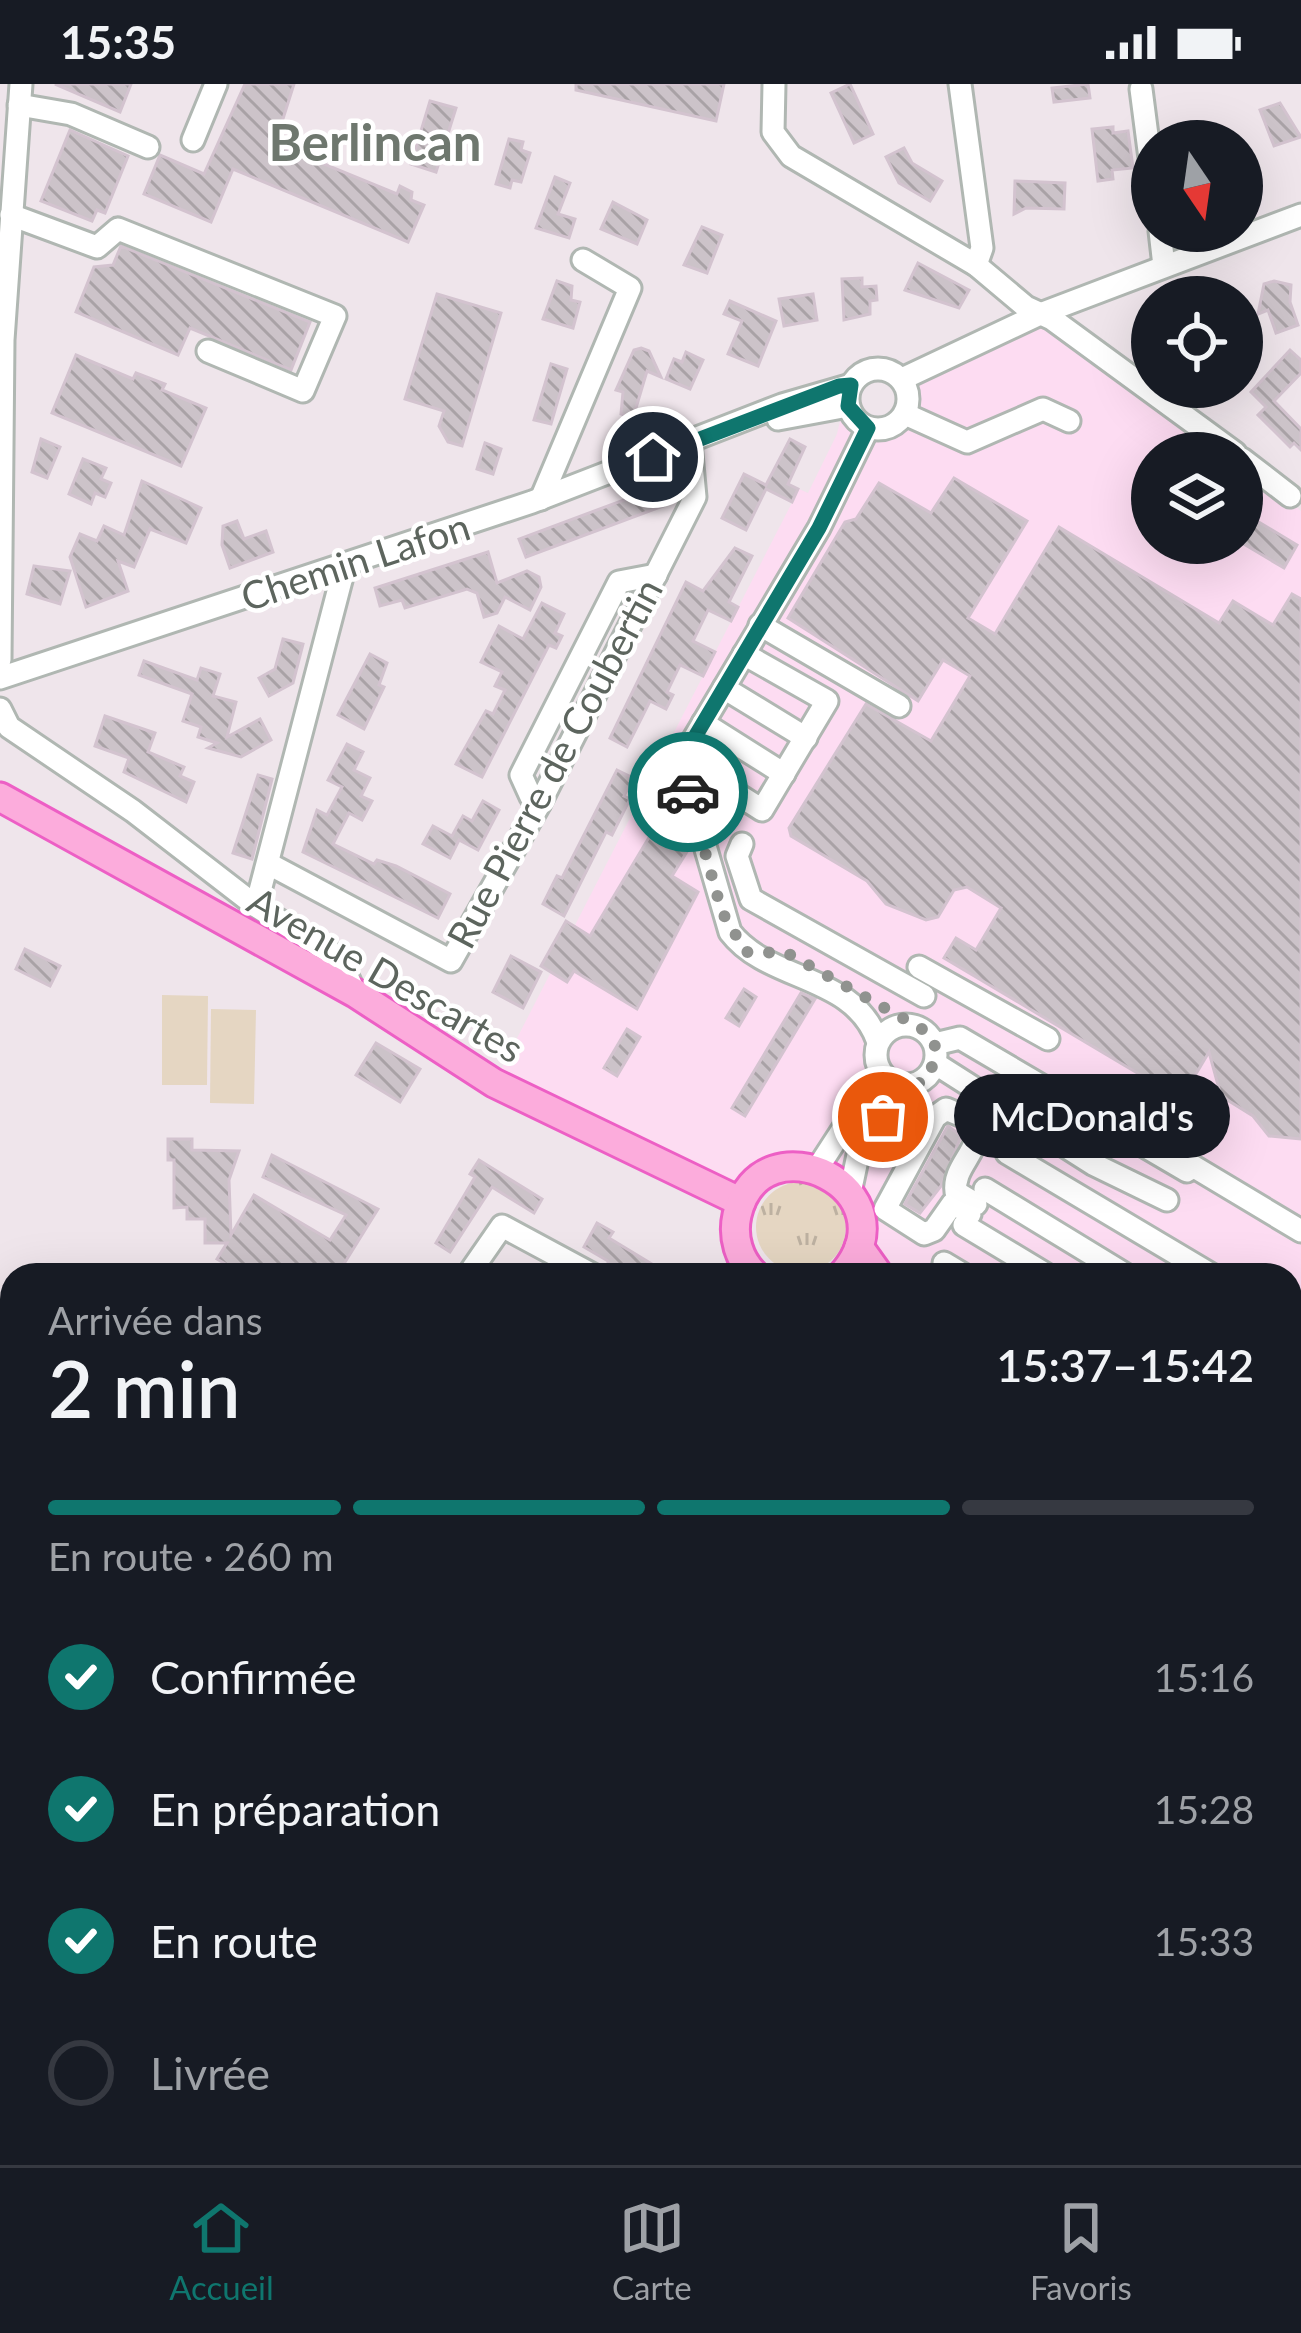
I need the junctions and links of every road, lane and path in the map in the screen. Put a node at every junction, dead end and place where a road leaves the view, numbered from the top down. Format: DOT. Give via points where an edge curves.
graph roads {
  1 [pos="216,84"];
  2 [pos="774,84"];
  3 [pos="959,84"];
  4 [pos="1141,89"];
  5 [pos="20,95"];
  6 [pos="1145,120"];
  7 [pos="193,140"];
  8 [pos="148,147"];
  9 [pos="11,215"];
  10 [pos="1301,215"];
  11 [pos="1162,252"];
  12 [pos="583,260"];
  13 [pos="976,266"];
  14 [pos="1164,266"];
  15 [pos="1040,314"];
  16 [pos="208,351"];
  17 [pos="902,379"];
  18 [pos="850,395"];
  19 [pos="905,414"];
  20 [pos="1069,421"];
  21 [pos="868,428"];
  22 [pos="1205,432"];
  23 [pos="699,440"];
  24 [pos="1,452"];
  25 [pos="1263,475"];
  26 [pos="1290,496"];
  27 [pos="541,499"];
  28 [pos="345,565"];
  29 [pos="760,625"];
  30 [pos="744,654"];
  31 [pos="0,660"];
  32 [pos="0,678"];
  33 [pos="724,688"];
  34 [pos="899,706"];
  35 [pos="0,709"];
  36 [pos="703,723"];
  37 [pos="806,738"];
  38 [pos="685,761"];
  39 [pos="784,774"];
  40 [pos="0,797"];
  41 [pos="742,844"];
  42 [pos="269,864"];
  43 [pos="256,906"];
  44 [pos="746,952"];
  45 [pos="919,967"];
  46 [pos="355,993"];
  47 [pos="924,996"];
  48 [pos="916,1026"];
  49 [pos="1048,1040"];
  50 [pos="878,1042"];
  51 [pos="935,1054"];
  52 [pos="880,1072"];
  53 [pos="903,1086"];
  54 [pos="1007,1154"];
  55 [pos="817,1169"];
  56 [pos="850,1193"];
  57 [pos="1167,1200"];
  58 [pos="741,1202"];
  59 [pos="974,1208"];
  60 [pos="1301,1231"];
  61 [pos="859,1247"];
  62 [pos="476,1263"];
  63 [pos="570,1263"];
  64 [pos="749,1263"];
  65 [pos="849,1263"];
  66 [pos="870,1263"];
  67 [pos="1034,1263"];
  68 [pos="1099,1263"];
  69 [pos="1192,1263"];
  1 -- 7 [label="street"];
  2 -- 13 [label="street" via="773,132 791,156"];
  3 -- 13 [label="street" via="982,248"];
  4 -- 6 [label="street"];
  5 -- 8 [label="street"];
  5 -- 9 [label="street"];
  9 -- 16 [label="street" via="97,247 118,229 334,316 303,391"];
  9 -- 24 [label="street"];
  10 -- 14 [label="street"];
  11 -- 14 [label="street"];
  12 -- 27 [label="street" via="630,288"];
  13 -- 15 [label="street"];
  14 -- 15 [label="street"];
  15 -- 17 [label="street"];
  15 -- 22 [label="street"];
  17 -- 18 [label="street" via="872,369"];
  17 -- 19 [label="street"];
  18 -- 21 [label="street"];
  18 -- 23 [label="street, Chemin Lafon" via="782,405"];
  19 -- 20 [label="street" via="968,442 1043,409"];
  19 -- 21 [label="street" via="890,428"];
  21 -- 29 [label="street"];
  23 -- 27 [label="street, Chemin Lafon"];
  23 -- 42 [label="street, Rue Pierre de Coubertin" via="695,497 451,961"];
  24 -- 31 [label="street"];
  25 -- 26 [label="street"];
  27 -- 28 [label="street, Chemin Lafon"];
  28 -- 32 [label="street, Chemin Lafon"];
  28 -- 42 [label="street"];
  29 -- 30 [label="street"];
  29 -- 34 [label="street"];
  30 -- 33 [label="street"];
  30 -- 37 [label="street" via="827,701"];
  33 -- 36 [label="street"];
  33 -- 37 [label="street"];
  35 -- 43 [label="street" via="9,727"];
  36 -- 38 [label="street"];
  36 -- 39 [label="street"];
  37 -- 39 [label="street"];
  38 -- 39 [label="street" via="763,810"];
  38 -- 44 [label="street" via="722,912"];
  40 -- 46 [label="main road, Avenue Descartes"];
  41 -- 47 [label="street" via="737,856 751,899"];
  42 -- 43 [label="street"];
  43 -- 46 [label="street" via="338,958"];
  44 -- 48 [label="street" via="787,953"];
  44 -- 50 [label="street" via="861,1007"];
  45 -- 49 [label="street"];
  46 -- 58 [label="main road, Avenue Descartes" via="494,1083"];
  48 -- 50 [label="street" via="898,1025"];
  48 -- 51 [label="street"];
  50 -- 52 [label="street"];
  51 -- 53 [label="street" via="924,1080"];
  51 -- 57 [label="street" via="1093,1164"];
  51 -- 60 [label="street" via="960,1038"];
  52 -- 53 [label="street"];
  52 -- 55 [label="street"];
  53 -- 56 [label="street" via="858,1155"];
  54 -- 69 [label="street"];
  55 -- 56 [label="main road"];
  55 -- 58 [label="main road" via="771,1172"];
  56 -- 61 [label="main road" via="859,1210"];
  58 -- 64 [label="main road" via="735,1237"];
  59 -- 59 [label="street" via="954,1182 980,1137 977,1122 946,1108 885,1209 924,1234 953,1204"];
  59 -- 67 [label="street"];
  59 -- 68 [label="street"];
  61 -- 65 [label="main road"];
  61 -- 66 [label="main road"];
  62 -- 63 [label="street" via="502,1226"];
}
